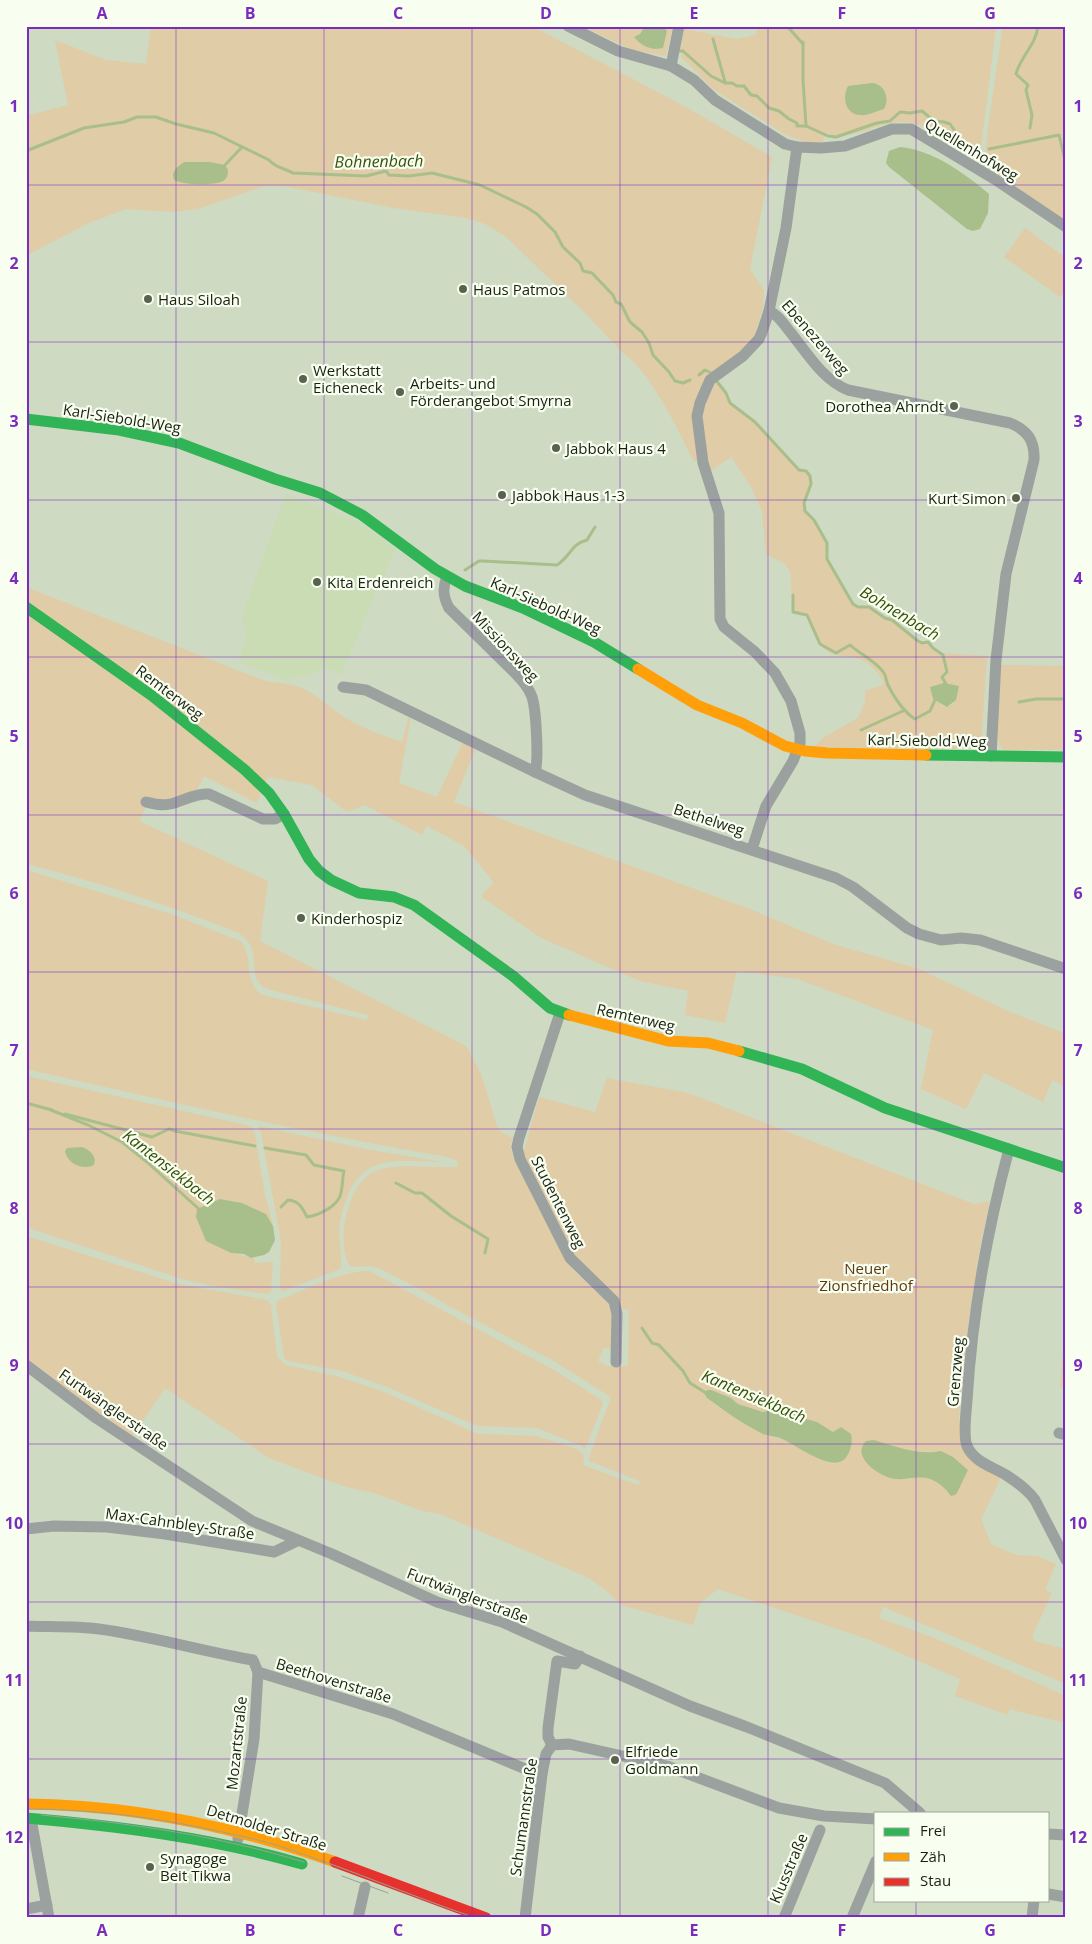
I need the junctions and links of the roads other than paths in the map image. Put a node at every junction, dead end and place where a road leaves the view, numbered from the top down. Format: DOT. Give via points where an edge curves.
graph roads {
  1 [pos="568,26"];
  2 [pos="679,26"];
  3 [pos="672,66"];
  4 [pos="797,147"];
  5 [pos="1066,227"];
  6 [pos="769,311"];
  7 [pos="26,419"];
  8 [pos="447,576"];
  9 [pos="26,607"];
  10 [pos="343,687"];
  11 [pos="798,750"];
  12 [pos="991,756"];
  13 [pos="1066,757"];
  14 [pos="535,772"];
  15 [pos="146,802"];
  16 [pos="284,814"];
  17 [pos="752,849"];
  18 [pos="1066,969"];
  19 [pos="560,1013"];
  20 [pos="1009,1149"];
  21 [pos="1066,1168"];
  22 [pos="616,1362"];
  23 [pos="26,1365"];
  24 [pos="26,1529"];
  25 [pos="297,1541"];
  26 [pos="1066,1560"];
  27 [pos="26,1626"];
  28 [pos="580,1656"];
  29 [pos="258,1672"];
  30 [pos="552,1745"];
  31 [pos="542,1774"];
  32 [pos="29,1804"];
  33 [pos="919,1812"];
  34 [pos="29,1819"];
  35 [pos="874,1819"];
  36 [pos="820,1830"];
  37 [pos="240,1832"];
  38 [pos="1050,1834"];
  39 [pos="1066,1835"];
  40 [pos="236,1846"];
  41 [pos="874,1866"];
  42 [pos="314,1868"];
  43 [pos="366,1887"];
  44 [pos="1050,1894"];
  45 [pos="1066,1897"];
  46 [pos="1034,1902"];
  47 [pos="47,1905"];
  48 [pos="26,1909"];
  49 [pos="49,1918"];
  50 [pos="358,1918"];
  51 [pos="486,1918"];
  52 [pos="525,1918"];
  53 [pos="784,1918"];
  54 [pos="852,1918"];
  55 [pos="1032,1918"];
  1 -- 3 [label="street, Quellenhofweg" via="618,51"];
  2 -- 3 [label="street"];
  3 -- 4 [label="street, Quellenhofweg" via="769,136"];
  4 -- 5 [label="street, Quellenhofweg" via="845,146 892,129 910,129 982,171"];
  4 -- 6 [label="street, Ebenezerweg" via="791,200"];
  6 -- 11 [label="street" via="758,339 743,356 706,384 698,426 703,462 719,513 720,620 764,660 786,691 800,733"];
  6 -- 12 [label="street, Ebenezerweg" via="779,317 824,374 839,387 1010,423 1021,428 1030,438 1034,460 1006,574 996,660"];
  7 -- 8 [label="street, Karl-Siebold-Weg" via="119,430 179,442 320,493 376,524"];
  8 -- 11 [label="street, Karl-Siebold-Weg" via="594,642 697,705"];
  8 -- 14 [label="street, Missionsweg" via="444,592 449,608 527,686 532,698 536,739"];
  9 -- 16 [label="street, Remterweg" via="190,725 261,784"];
  10 -- 14 [label="street, Bethelweg" via="366,690"];
  11 -- 12 [label="street, Karl-Siebold-Weg" via="827,754"];
  11 -- 17 [label="street" via="766,806"];
  12 -- 13 [label="street, Karl-Siebold-Weg"];
  14 -- 17 [label="street, Bethelweg" via="585,794"];
  15 -- 16 [label="street" via="170,804 209,794 263,819 275,819"];
  16 -- 19 [label="street, Remterweg" via="309,859 331,880 359,893 394,897 414,905"];
  17 -- 18 [label="street, Bethelweg" via="847,883 906,928 919,934 941,940 980,940"];
  19 -- 20 [label="street, Remterweg" via="668,1041 708,1043 780,1062 885,1108"];
  19 -- 22 [label="street, Studentenweg" via="517,1147 570,1258 614,1301 617,1314"];
  20 -- 21 [label="street, Remterweg"];
  20 -- 26 [label="street, Grenzweg" via="988,1232 974,1326 967,1386 966,1442 978,1459 1030,1493"];
  23 -- 25 [label="street, Furtwänglerstraße" via="96,1418 252,1521"];
  24 -- 25 [label="street, Max-Cahnbley-Straße" via="107,1526 274,1552"];
  25 -- 28 [label="street, Furtwänglerstraße" via="437,1602 502,1622"];
  27 -- 29 [label="street, Beethovenstraße" via="129,1634 253,1660"];
  28 -- 30 [label="street, Schumannstraße" via="575,1664 557,1661 548,1728"];
  28 -- 33 [label="street, Furtwänglerstraße" via="690,1706 885,1783"];
  29 -- 31 [label="street, Beethovenstraße" via="392,1714"];
  29 -- 37 [label="street, Mozartstraße" via="254,1739"];
  30 -- 31 [label="street, Schumannstraße" via="546,1754"];
  30 -- 35 [label="street" via="569,1744 667,1766 779,1808 824,1816"];
  31 -- 52 [label="street, Schumannstraße"];
  32 -- 34 [label="street, Detmolder Straße"];
  32 -- 37 [label="street, Detmolder Straße" via="114,1808"];
  34 -- 40 [label="street, Detmolder Straße"];
  34 -- 47 [label="street"];
  36 -- 53 [label="street, Klusstraße"];
  37 -- 40 [label="street, Mozartstraße"];
  37 -- 51 [label="street, Detmolder Straße"];
  38 -- 39 [label="street"];
  40 -- 42 [label="street, Detmolder Straße"];
  41 -- 54 [label="street"];
  43 -- 50 [label="street"];
  44 -- 45 [label="street"];
  46 -- 55 [label="street"];
  47 -- 48 [label="street"];
  47 -- 49 [label="street"];
}
